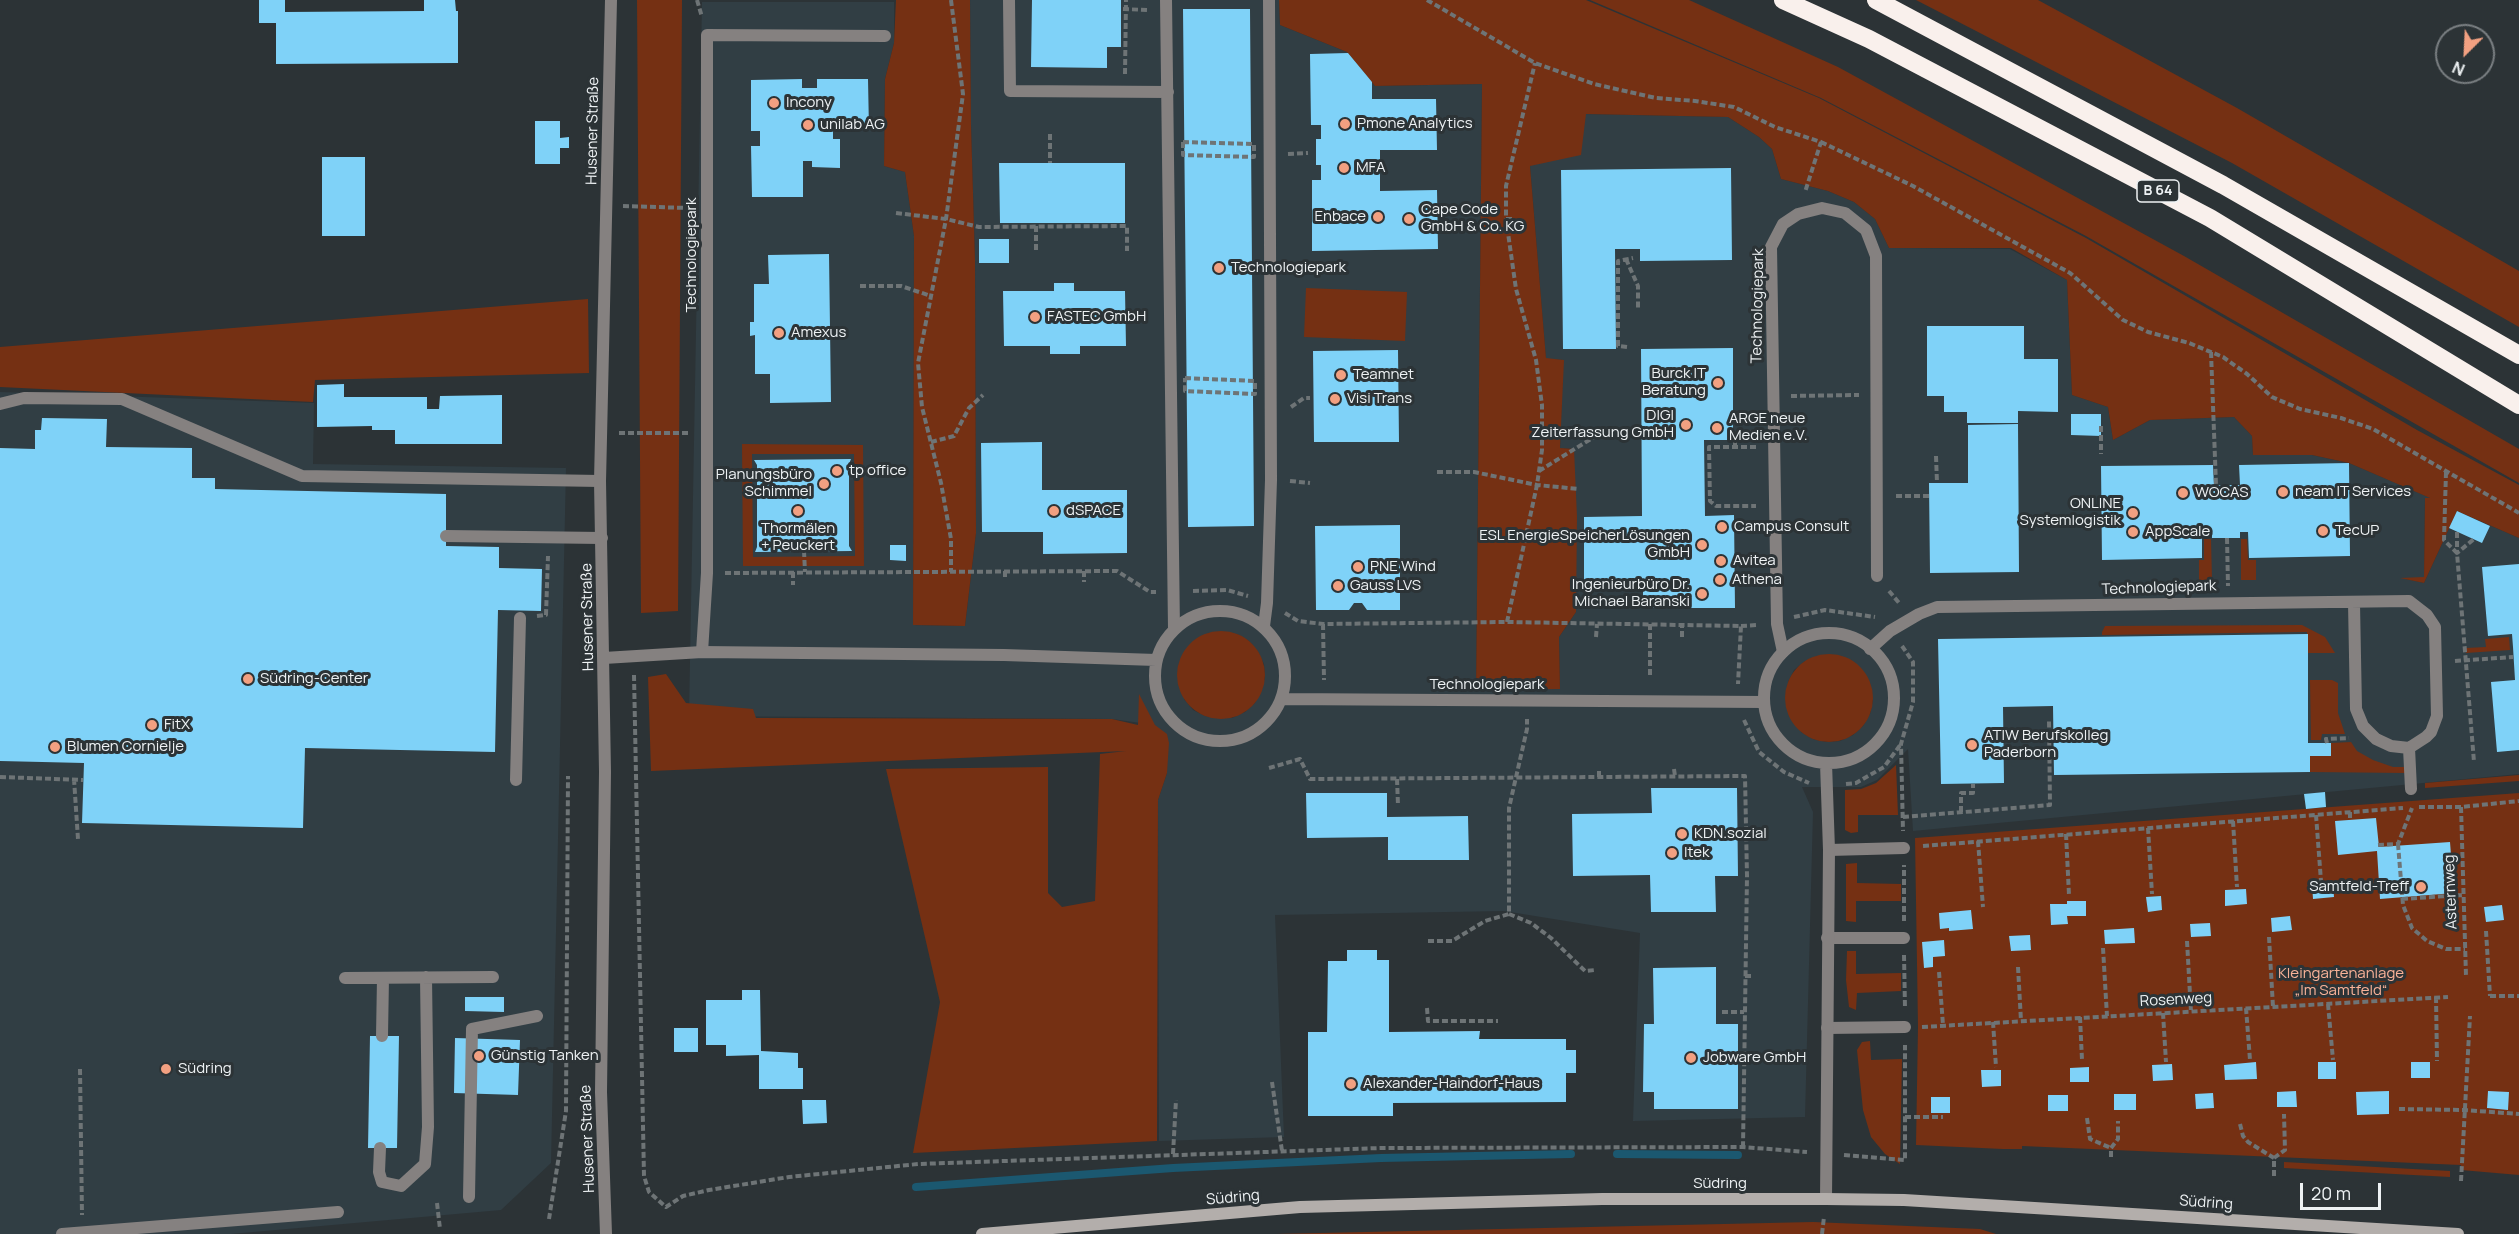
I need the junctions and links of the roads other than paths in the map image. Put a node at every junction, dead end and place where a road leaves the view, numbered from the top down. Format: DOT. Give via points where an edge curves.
graph roads {
  1 [pos="611,0"];
  2 [pos="1009,0"];
  3 [pos="1166,0"];
  4 [pos="1269,0"];
  5 [pos="1784,0"];
  6 [pos="1876,0"];
  7 [pos="885,36"];
  8 [pos="1168,92"];
  9 [pos="2519,356"];
  10 [pos="0,404"];
  11 [pos="2519,405"];
  12 [pos="600,481"];
  13 [pos="446,536"];
  14 [pos="602,538"];
  15 [pos="1877,576"];
  16 [pos="2354,603"];
  17 [pos="520,618"];
  18 [pos="1264,626"];
  19 [pos="1174,629"];
  20 [pos="1870,649"];
  21 [pos="702,652"];
  22 [pos="1783,652"];
  23 [pos="604,658"];
  24 [pos="1156,660"];
  25 [pos="1282,699"];
  26 [pos="1764,702"];
  27 [pos="2409,748"];
  28 [pos="1826,763"];
  29 [pos="516,780"];
  30 [pos="2411,789"];
  31 [pos="1904,848"];
  32 [pos="1829,850"];
  33 [pos="1827,938"];
  34 [pos="1904,938"];
  35 [pos="426,977"];
  36 [pos="493,977"];
  37 [pos="345,978"];
  38 [pos="383,978"];
  39 [pos="537,1016"];
  40 [pos="1905,1027"];
  41 [pos="1827,1029"];
  42 [pos="382,1036"];
  43 [pos="380,1148"];
  44 [pos="468,1197"];
  45 [pos="1826,1199"];
  46 [pos="338,1212"];
  47 [pos="62,1234"];
  48 [pos="606,1234"];
  49 [pos="982,1234"];
  50 [pos="2458,1234"];
  1 -- 12 [label="street, Husener Straße"];
  2 -- 8 [label="street" via="1010,91"];
  3 -- 8 [label="street"];
  4 -- 18 [label="street" via="1271,480"];
  5 -- 11 [label="highway, B 64" via="1869,39 2210,218"];
  6 -- 9 [label="highway, B 64" via="2223,185"];
  7 -- 21 [label="street, Technologiepark" via="707,35 707,573"];
  8 -- 19 [label="street"];
  10 -- 12 [label="street" via="24,398 122,399 302,476"];
  12 -- 14 [label="street, Husener Straße"];
  13 -- 14 [label="street"];
  14 -- 23 [label="street, Husener Straße"];
  15 -- 22 [label="street, Technologiepark" via="1876,256 1866,230 1845,213 1822,208 1798,214 1783,224 1771,247 1777,624"];
  16 -- 20 [label="street, Technologiepark" via="1937,607 1890,631"];
  16 -- 27 [label="street" via="2356,709 2363,726 2376,739"];
  16 -- 27 [label="street, Technologiepark" via="2409,601 2435,627 2437,716 2431,732"];
  17 -- 29 [label="street"];
  18 -- 19 [label="street" via="1244,614 1211,610"];
  18 -- 25 [label="street" via="1281,649 1286,676"];
  19 -- 24 [label="street"];
  20 -- 22 [label="street" via="1846,636 1830,634 1805,639"];
  20 -- 28 [label="street" via="1886,667 1892,683 1891,717 1884,733 1859,756"];
  21 -- 23 [label="street"];
  21 -- 24 [label="street"];
  22 -- 26 [label="street" via="1766,681"];
  23 -- 48 [label="street, Husener Straße" via="601,1092"];
  24 -- 25 [label="street" via="1158,698 1180,728 1200,738 1213,741 1244,737 1267,722"];
  25 -- 26 [label="street, Technologiepark"];
  26 -- 28 [label="street" via="1781,743 1794,753"];
  27 -- 30 [label="street"];
  28 -- 32 [label="street"];
  31 -- 32 [label="street"];
  32 -- 33 [label="street"];
  33 -- 34 [label="street"];
  33 -- 41 [label="street"];
  35 -- 36 [label="street"];
  35 -- 38 [label="street"];
  35 -- 43 [label="street" via="429,1127 425,1164 401,1186 382,1182"];
  37 -- 38 [label="street"];
  38 -- 42 [label="street"];
  39 -- 44 [label="street" via="472,1029"];
  40 -- 41 [label="street"];
  41 -- 45 [label="street"];
  45 -- 49 [label="main road, Südring" via="1602,1199 1300,1207"];
  45 -- 50 [label="main road, Südring" via="1904,1200"];
  46 -- 47 [label="street"];
}
